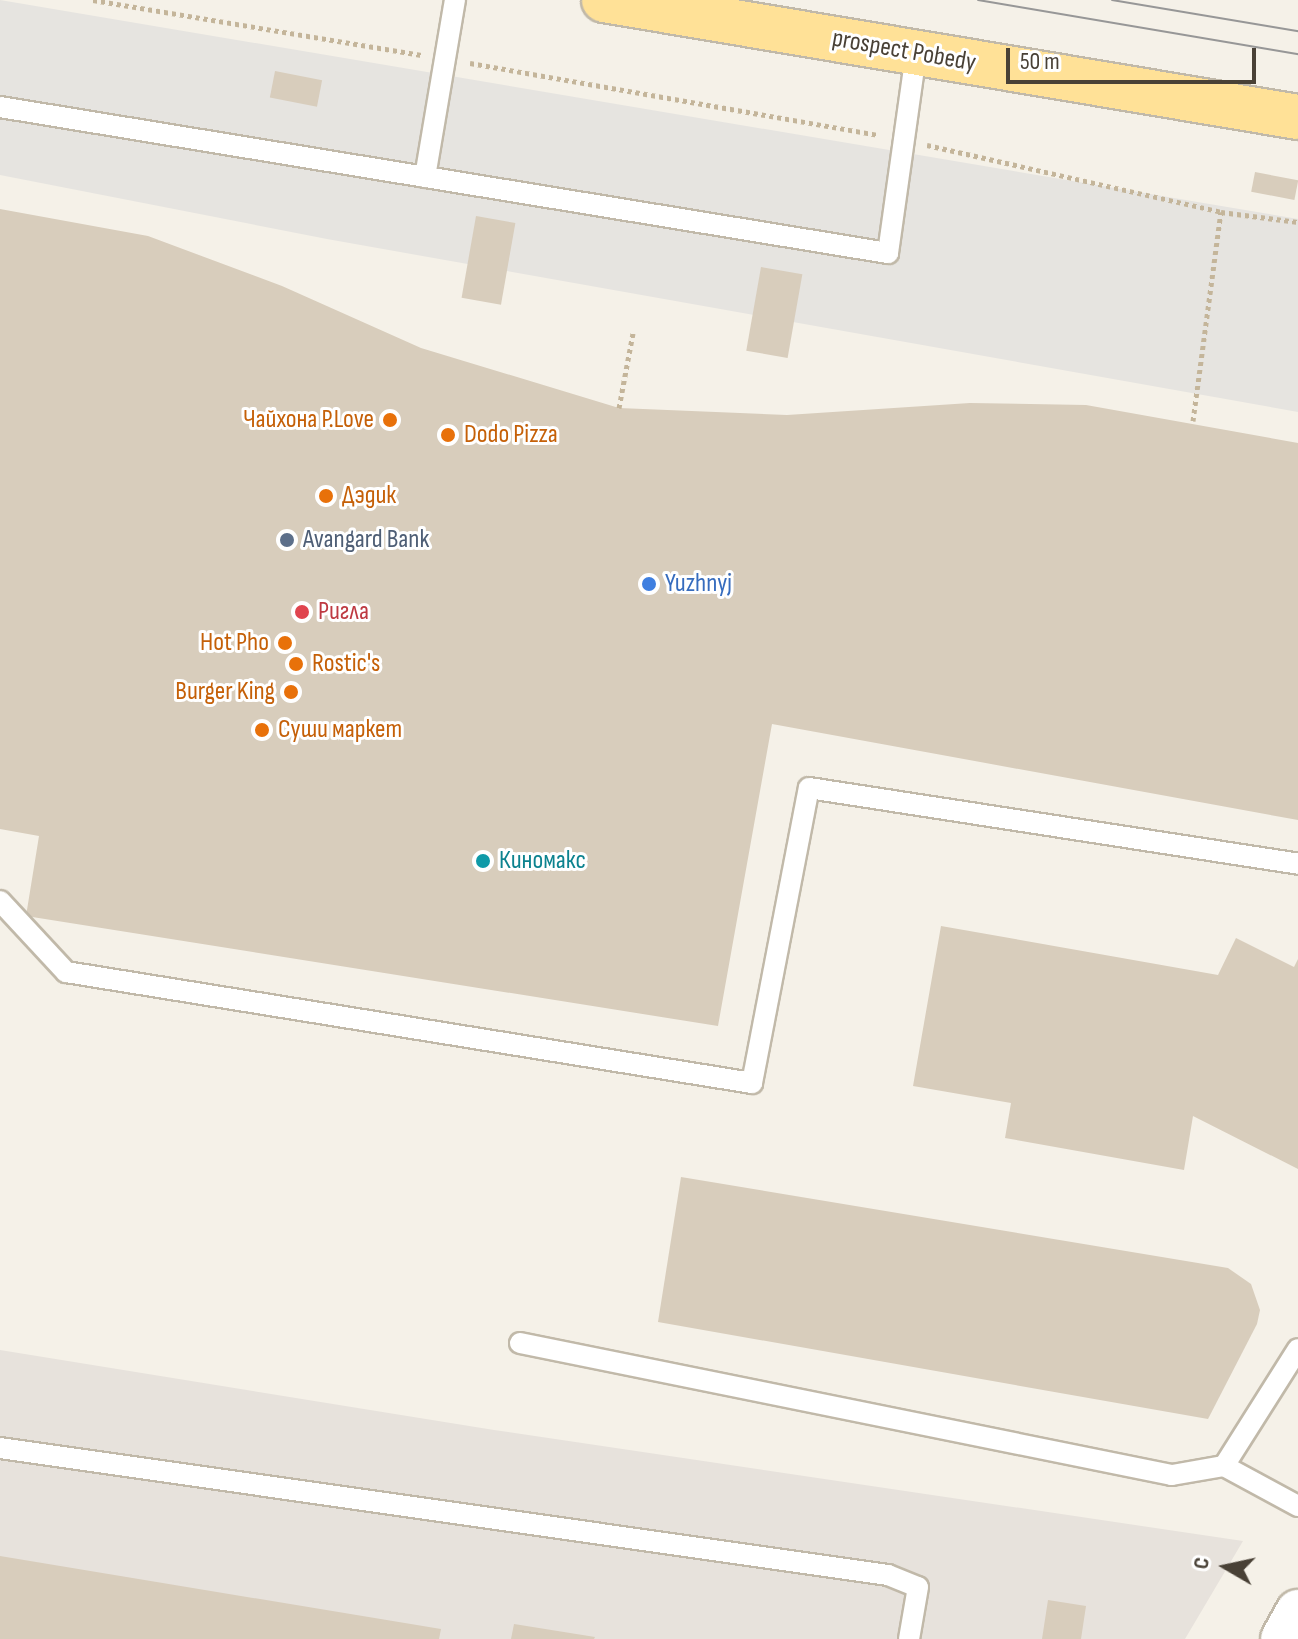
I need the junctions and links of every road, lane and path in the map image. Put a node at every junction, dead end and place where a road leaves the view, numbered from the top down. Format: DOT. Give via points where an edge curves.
graph roads {
  1 [pos="93,0"];
  2 [pos="455,0"];
  3 [pos="604,0"];
  4 [pos="916,53"];
  5 [pos="445,59"];
  6 [pos="0,107"];
  7 [pos="1298,117"];
  8 [pos="904,140"];
  9 [pos="425,177"];
  10 [pos="1221,212"];
  11 [pos="1298,222"];
  12 [pos="633,333"];
  13 [pos="619,408"];
  14 [pos="1193,421"];
  15 [pos="1298,864"];
  16 [pos="0,901"];
  17 [pos="520,1343"];
  18 [pos="1298,1349"];
  19 [pos="0,1448"];
  20 [pos="1224,1466"];
  21 [pos="1298,1506"];
  22 [pos="1298,1612"];
  23 [pos="909,1639"];
  24 [pos="1283,1639"];
  1 -- 5 [label="path"];
  2 -- 5 [label="lane"];
  3 -- 4 [label="main road, prospect Pobedy"];
  4 -- 7 [label="main road, prospect Pobedy"];
  4 -- 8 [label="lane"];
  5 -- 8 [label="path"];
  5 -- 9 [label="lane"];
  6 -- 9 [label="lane"];
  8 -- 9 [label="lane" via="888,253"];
  8 -- 10 [label="path"];
  10 -- 11 [label="path"];
  10 -- 14 [label="path"];
  12 -- 13 [label="path"];
  15 -- 16 [label="lane" via="809,788 752,1083 66,972"];
  17 -- 20 [label="lane" via="1172,1475"];
  18 -- 20 [label="lane"];
  19 -- 23 [label="lane" via="888,1575 918,1587"];
  20 -- 21 [label="lane"];
  22 -- 24 [label="street"];
}
